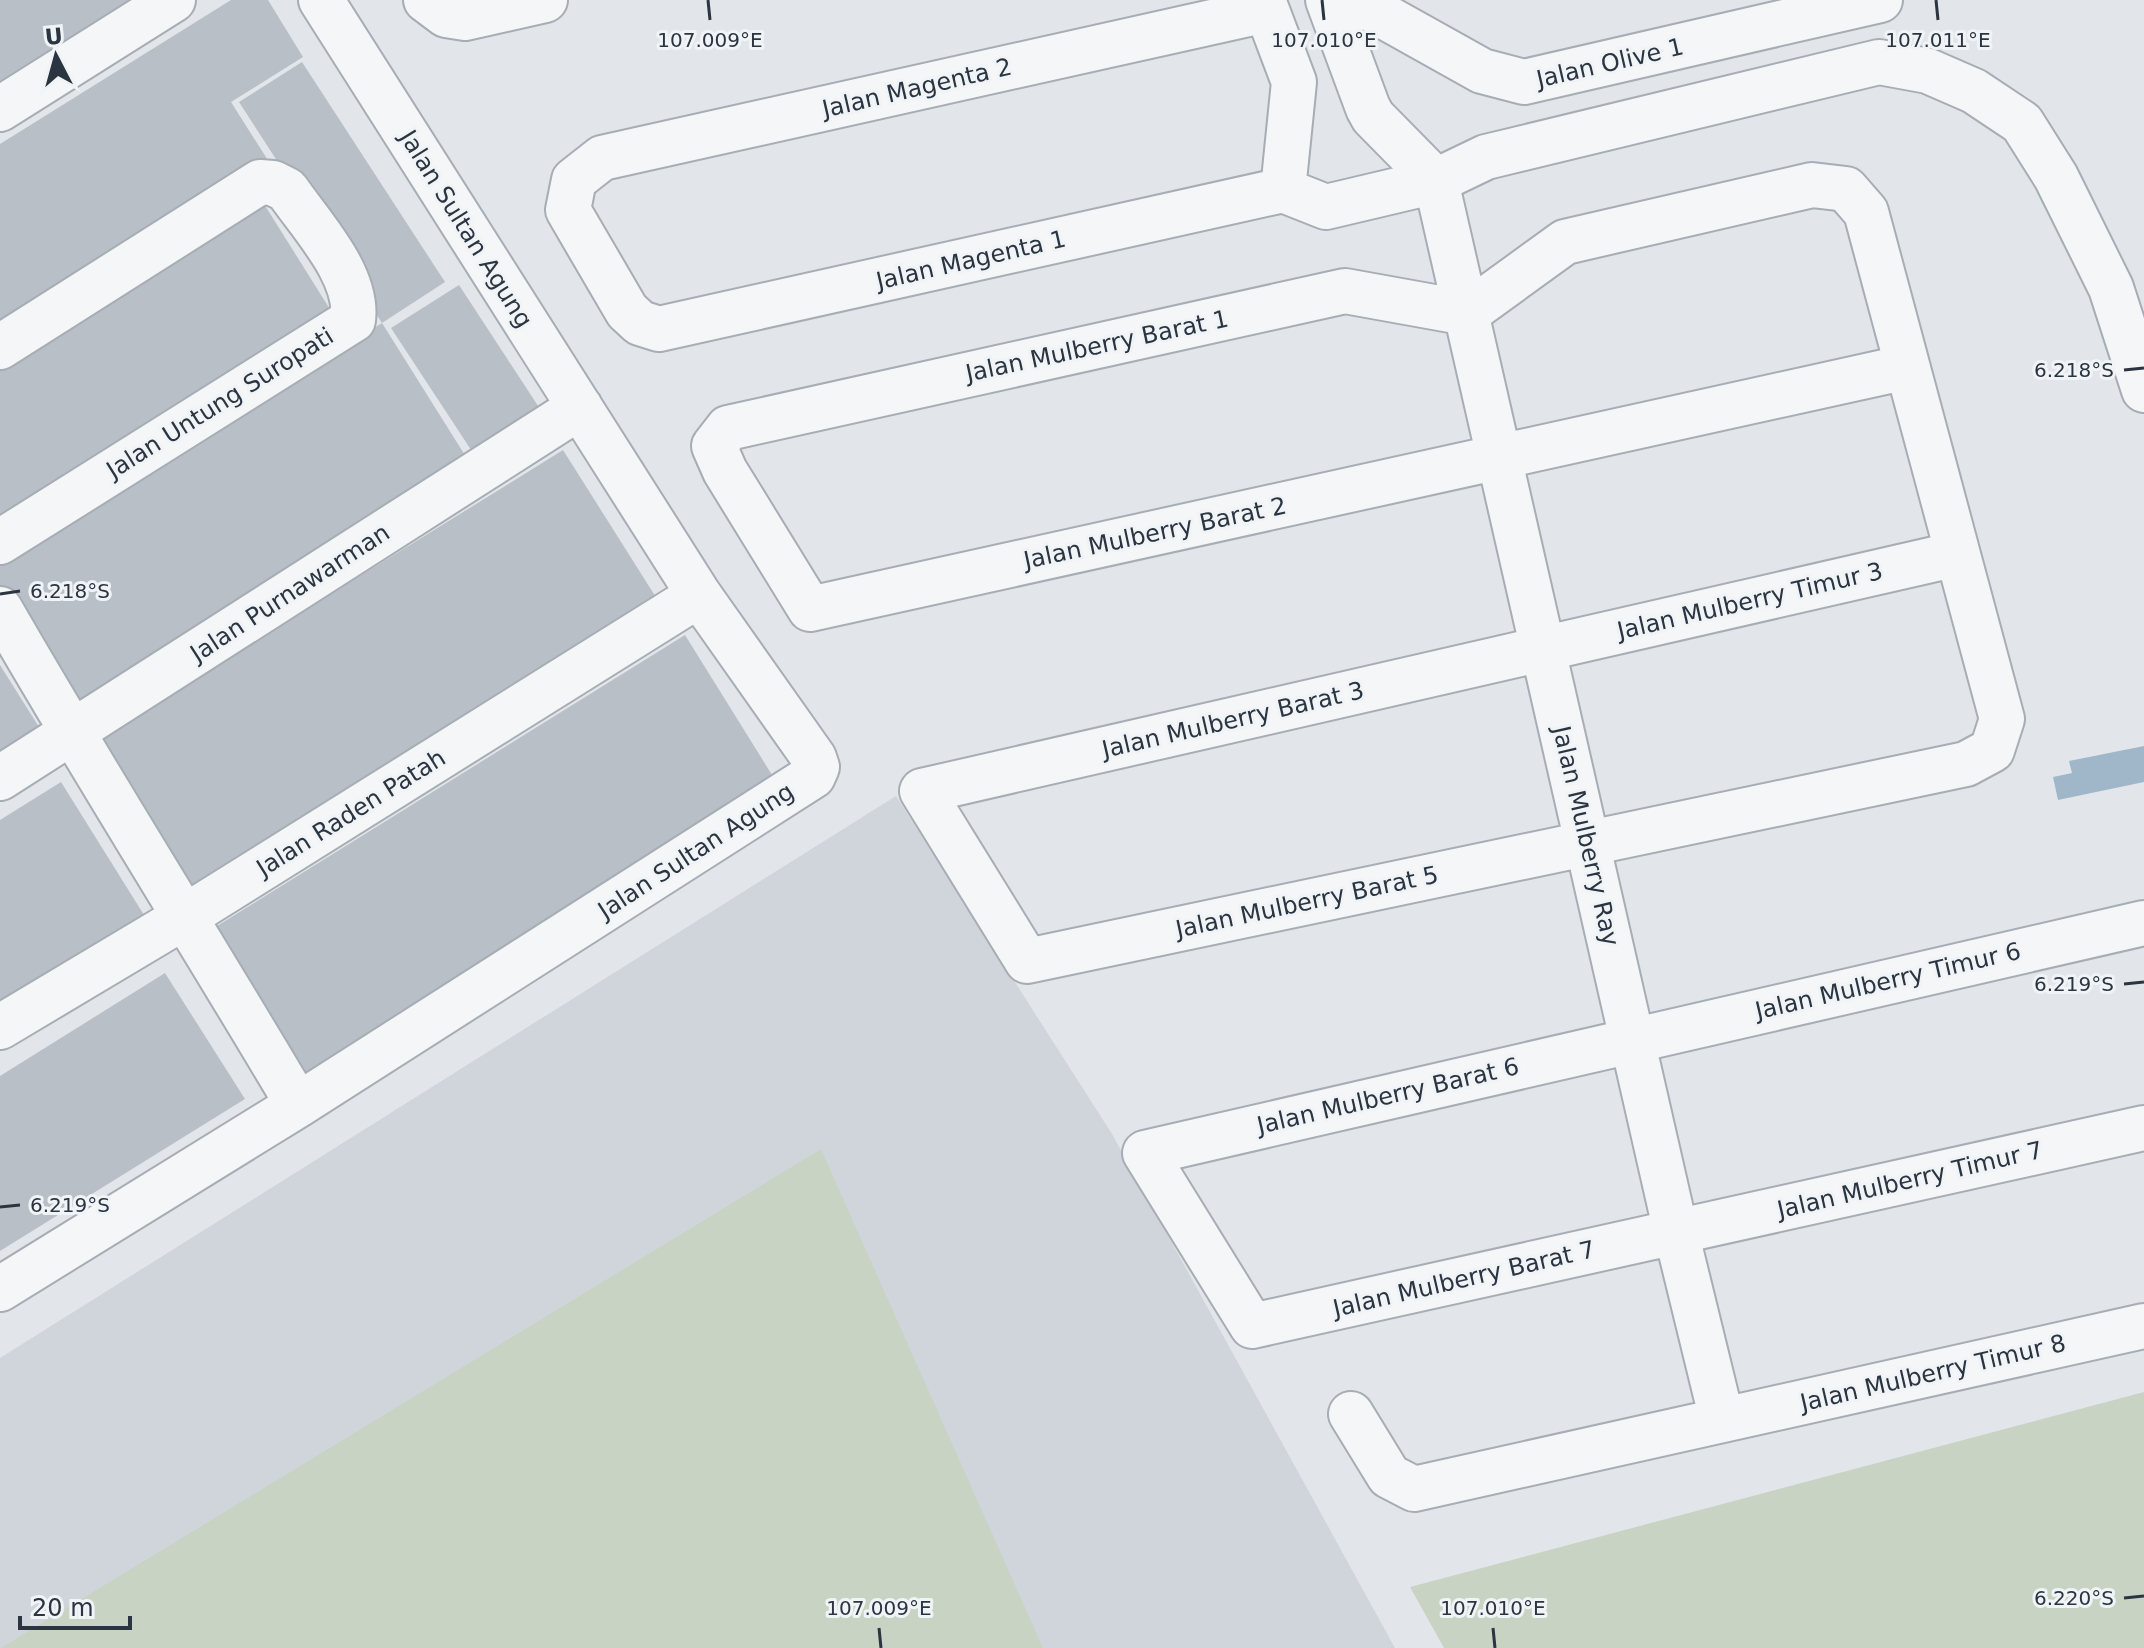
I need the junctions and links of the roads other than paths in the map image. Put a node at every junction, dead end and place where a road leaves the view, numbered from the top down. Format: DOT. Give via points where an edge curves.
graph roads {
  1 [pos="173,0"];
  2 [pos="321,0"];
  3 [pos="426,0"];
  4 [pos="545,0"];
  5 [pos="1328,0"];
  6 [pos="1355,0"];
  7 [pos="1880,0"];
  8 [pos="1265,5"];
  9 [pos="0,109"];
  10 [pos="1436,181"];
  11 [pos="1283,190"];
  12 [pos="1467,313"];
  13 [pos="659,329"];
  14 [pos="0,347"];
  15 [pos="1907,367"];
  16 [pos="2144,390"];
  17 [pos="580,407"];
  18 [pos="1499,457"];
  19 [pos="0,542"];
  20 [pos="1957,554"];
  21 [pos="699,595"];
  22 [pos="0,609"];
  23 [pos="810,609"];
  24 [pos="1543,649"];
  25 [pos="71,733"];
  26 [pos="0,778"];
  27 [pos="1587,843"];
  28 [pos="186,916"];
  29 [pos="2144,923"];
  30 [pos="1027,961"];
  31 [pos="0,1027"];
  32 [pos="1632,1039"];
  33 [pos="298,1105"];
  34 [pos="2144,1128"];
  35 [pos="1676,1232"];
  36 [pos="0,1289"];
  37 [pos="1252,1326"];
  38 [pos="2144,1326"];
  39 [pos="1351,1414"];
  40 [pos="1722,1420"];
  1 -- 9 [label="street"];
  2 -- 17 [label="street, Jalan Sultan Agung"];
  3 -- 4 [label="street" via="446,15 465,18"];
  5 -- 10 [label="street" via="1373,117"];
  6 -- 7 [label="street, Jalan Olive 1" via="1482,71 1524,82"];
  8 -- 11 [label="street" via="1294,82"];
  8 -- 13 [label="street, Jalan Magenta 2" via="602,158 574,180 568,210 627,311 640,323"];
  10 -- 11 [label="street" via="1326,207"];
  10 -- 12 [label="street, Jalan Mulberry Ray"];
  10 -- 16 [label="street" via="1486,157 1879,62 1928,71 1974,91 2022,123 2056,177 2111,288"];
  11 -- 13 [label="street, Jalan Magenta 1"];
  12 -- 15 [label="street" via="1565,242 1812,185 1846,189 1866,212"];
  12 -- 18 [label="street, Jalan Mulberry Ray"];
  12 -- 23 [label="street, Jalan Mulberry Barat 1" via="1345,291 728,428 714,446 725,471"];
  14 -- 19 [label="street, Jalan Untung Suropati" via="260,182 287,190 352,293 353,320"];
  15 -- 18 [label="street, Jalan Mulberry Barat 2"];
  15 -- 20 [label="street"];
  17 -- 21 [label="street, Jalan Sultan Agung"];
  17 -- 25 [label="street, Jalan Purnawarman"];
  18 -- 23 [label="street, Jalan Mulberry Barat 2"];
  18 -- 24 [label="street, Jalan Mulberry Ray"];
  20 -- 24 [label="street, Jalan Mulberry Timur 3"];
  20 -- 27 [label="street, Jalan Mulberry Barat 5" via="2002,719 1992,750 1966,764"];
  21 -- 28 [label="street, Jalan Raden Patah"];
  21 -- 33 [label="street, Jalan Sultan Agung" via="814,758 813,776"];
  22 -- 25 [label="street"];
  24 -- 27 [label="street, Jalan Mulberry Ray"];
  24 -- 30 [label="street, Jalan Mulberry Barat 3" via="922,791"];
  25 -- 26 [label="street, Jalan Purnawarman"];
  25 -- 28 [label="street"];
  27 -- 30 [label="street, Jalan Mulberry Barat 5"];
  27 -- 32 [label="street, Jalan Mulberry Ray"];
  28 -- 31 [label="street, Jalan Raden Patah"];
  28 -- 33 [label="street"];
  29 -- 32 [label="street, Jalan Mulberry Timur 6"];
  32 -- 35 [label="street, Jalan Mulberry Ray"];
  32 -- 37 [label="street, Jalan Mulberry Barat 6" via="1145,1153"];
  33 -- 36 [label="street, Jalan Sultan Agung"];
  34 -- 35 [label="street, Jalan Mulberry Timur 7"];
  35 -- 37 [label="street, Jalan Mulberry Barat 7"];
  35 -- 40 [label="street, Jalan Mulberry Ray"];
  38 -- 40 [label="street, Jalan Mulberry Timur 8"];
  39 -- 40 [label="street, Jalan Mulberry Timur 8" via="1389,1476 1414,1489"];
}
